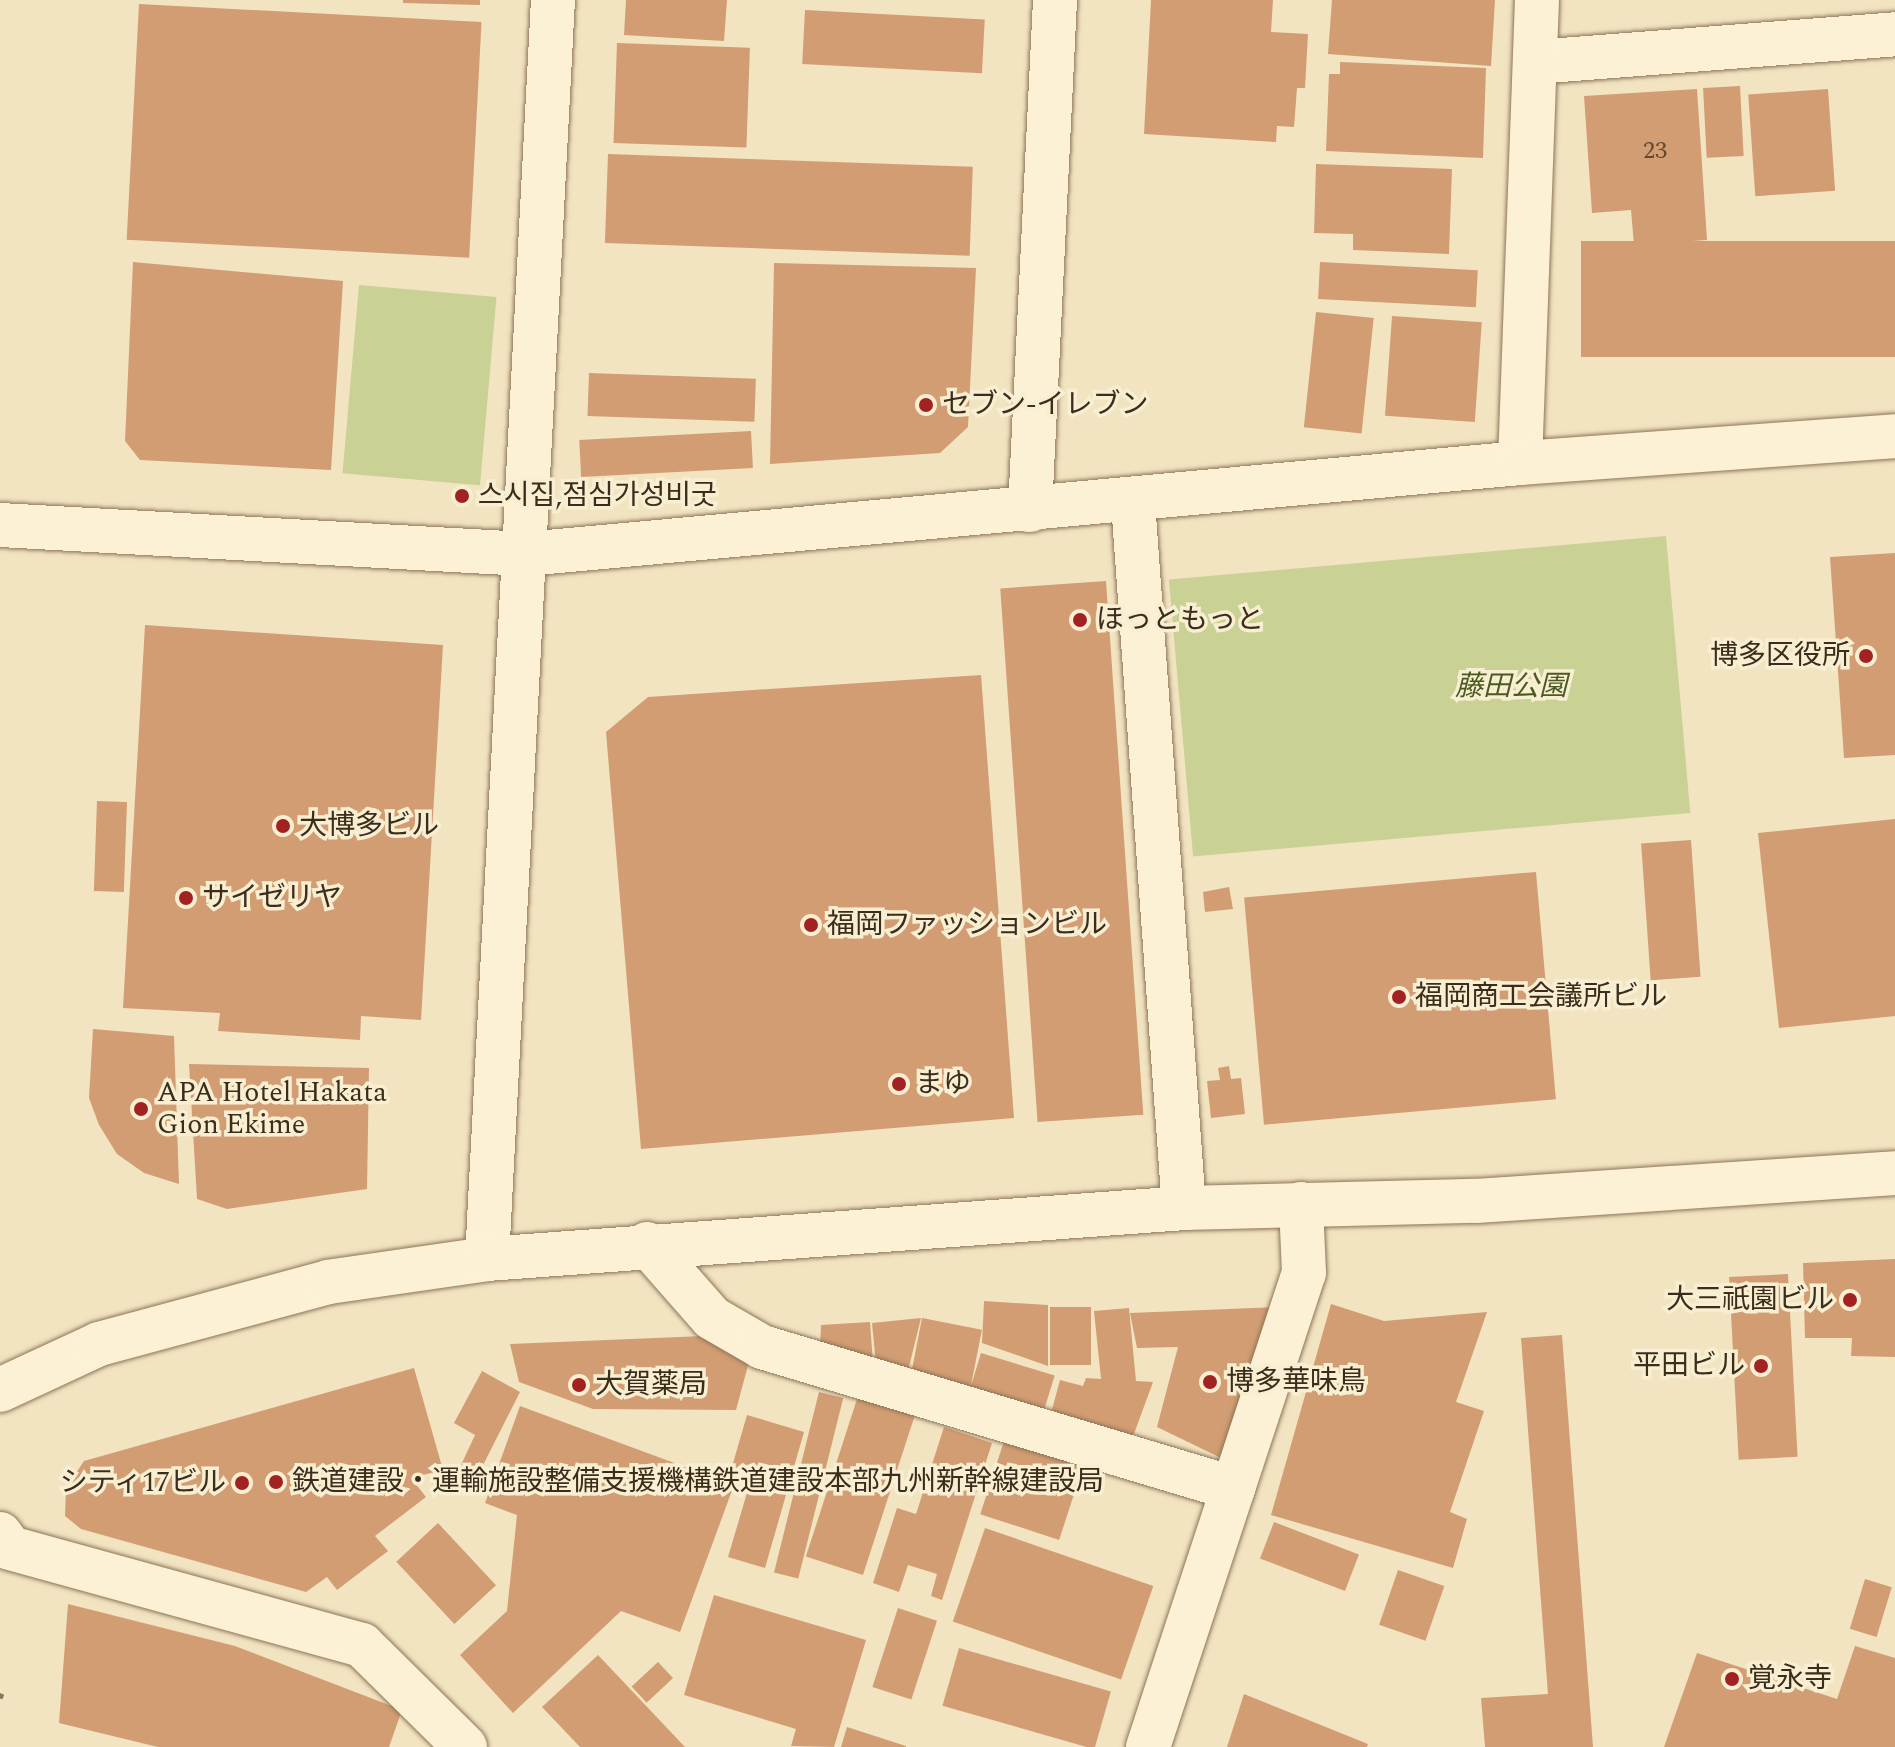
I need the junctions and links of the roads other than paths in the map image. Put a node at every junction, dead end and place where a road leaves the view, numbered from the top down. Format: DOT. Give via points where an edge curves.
graph roads {
  1 [pos="553,0"];
  2 [pos="1055,0"];
  3 [pos="1537,0"];
  4 [pos="1895,34"];
  5 [pos="1535,62"];
  6 [pos="1895,436"];
  7 [pos="1520,463"];
  8 [pos="1133,502"];
  9 [pos="1030,510"];
  10 [pos="0,525"];
  11 [pos="526,554"];
  12 [pos="1895,1173"];
  13 [pos="1301,1204"];
  14 [pos="1184,1208"];
  15 [pos="647,1244"];
  16 [pos="487,1259"];
  17 [pos="0,1390"];
  18 [pos="1233,1488"];
  19 [pos="0,1534"];
  20 [pos="465,1747"];
  21 [pos="1148,1747"];
  1 -- 11 [label="street"];
  2 -- 9 [label="street"];
  3 -- 5 [label="street"];
  4 -- 5 [label="street"];
  5 -- 7 [label="street"];
  6 -- 7 [label="street"];
  7 -- 8 [label="street"];
  8 -- 9 [label="street"];
  8 -- 14 [label="street"];
  9 -- 11 [label="street"];
  10 -- 11 [label="street"];
  11 -- 16 [label="street"];
  12 -- 13 [label="street" via="1476,1201"];
  13 -- 14 [label="street"];
  13 -- 18 [label="street" via="1304,1273"];
  14 -- 15 [label="street"];
  15 -- 16 [label="street"];
  15 -- 18 [label="street" via="712,1318 762,1347"];
  16 -- 17 [label="street" via="328,1282 99,1344"];
  18 -- 21 [label="street"];
  19 -- 20 [label="street" via="10,1548 362,1645"];
}
